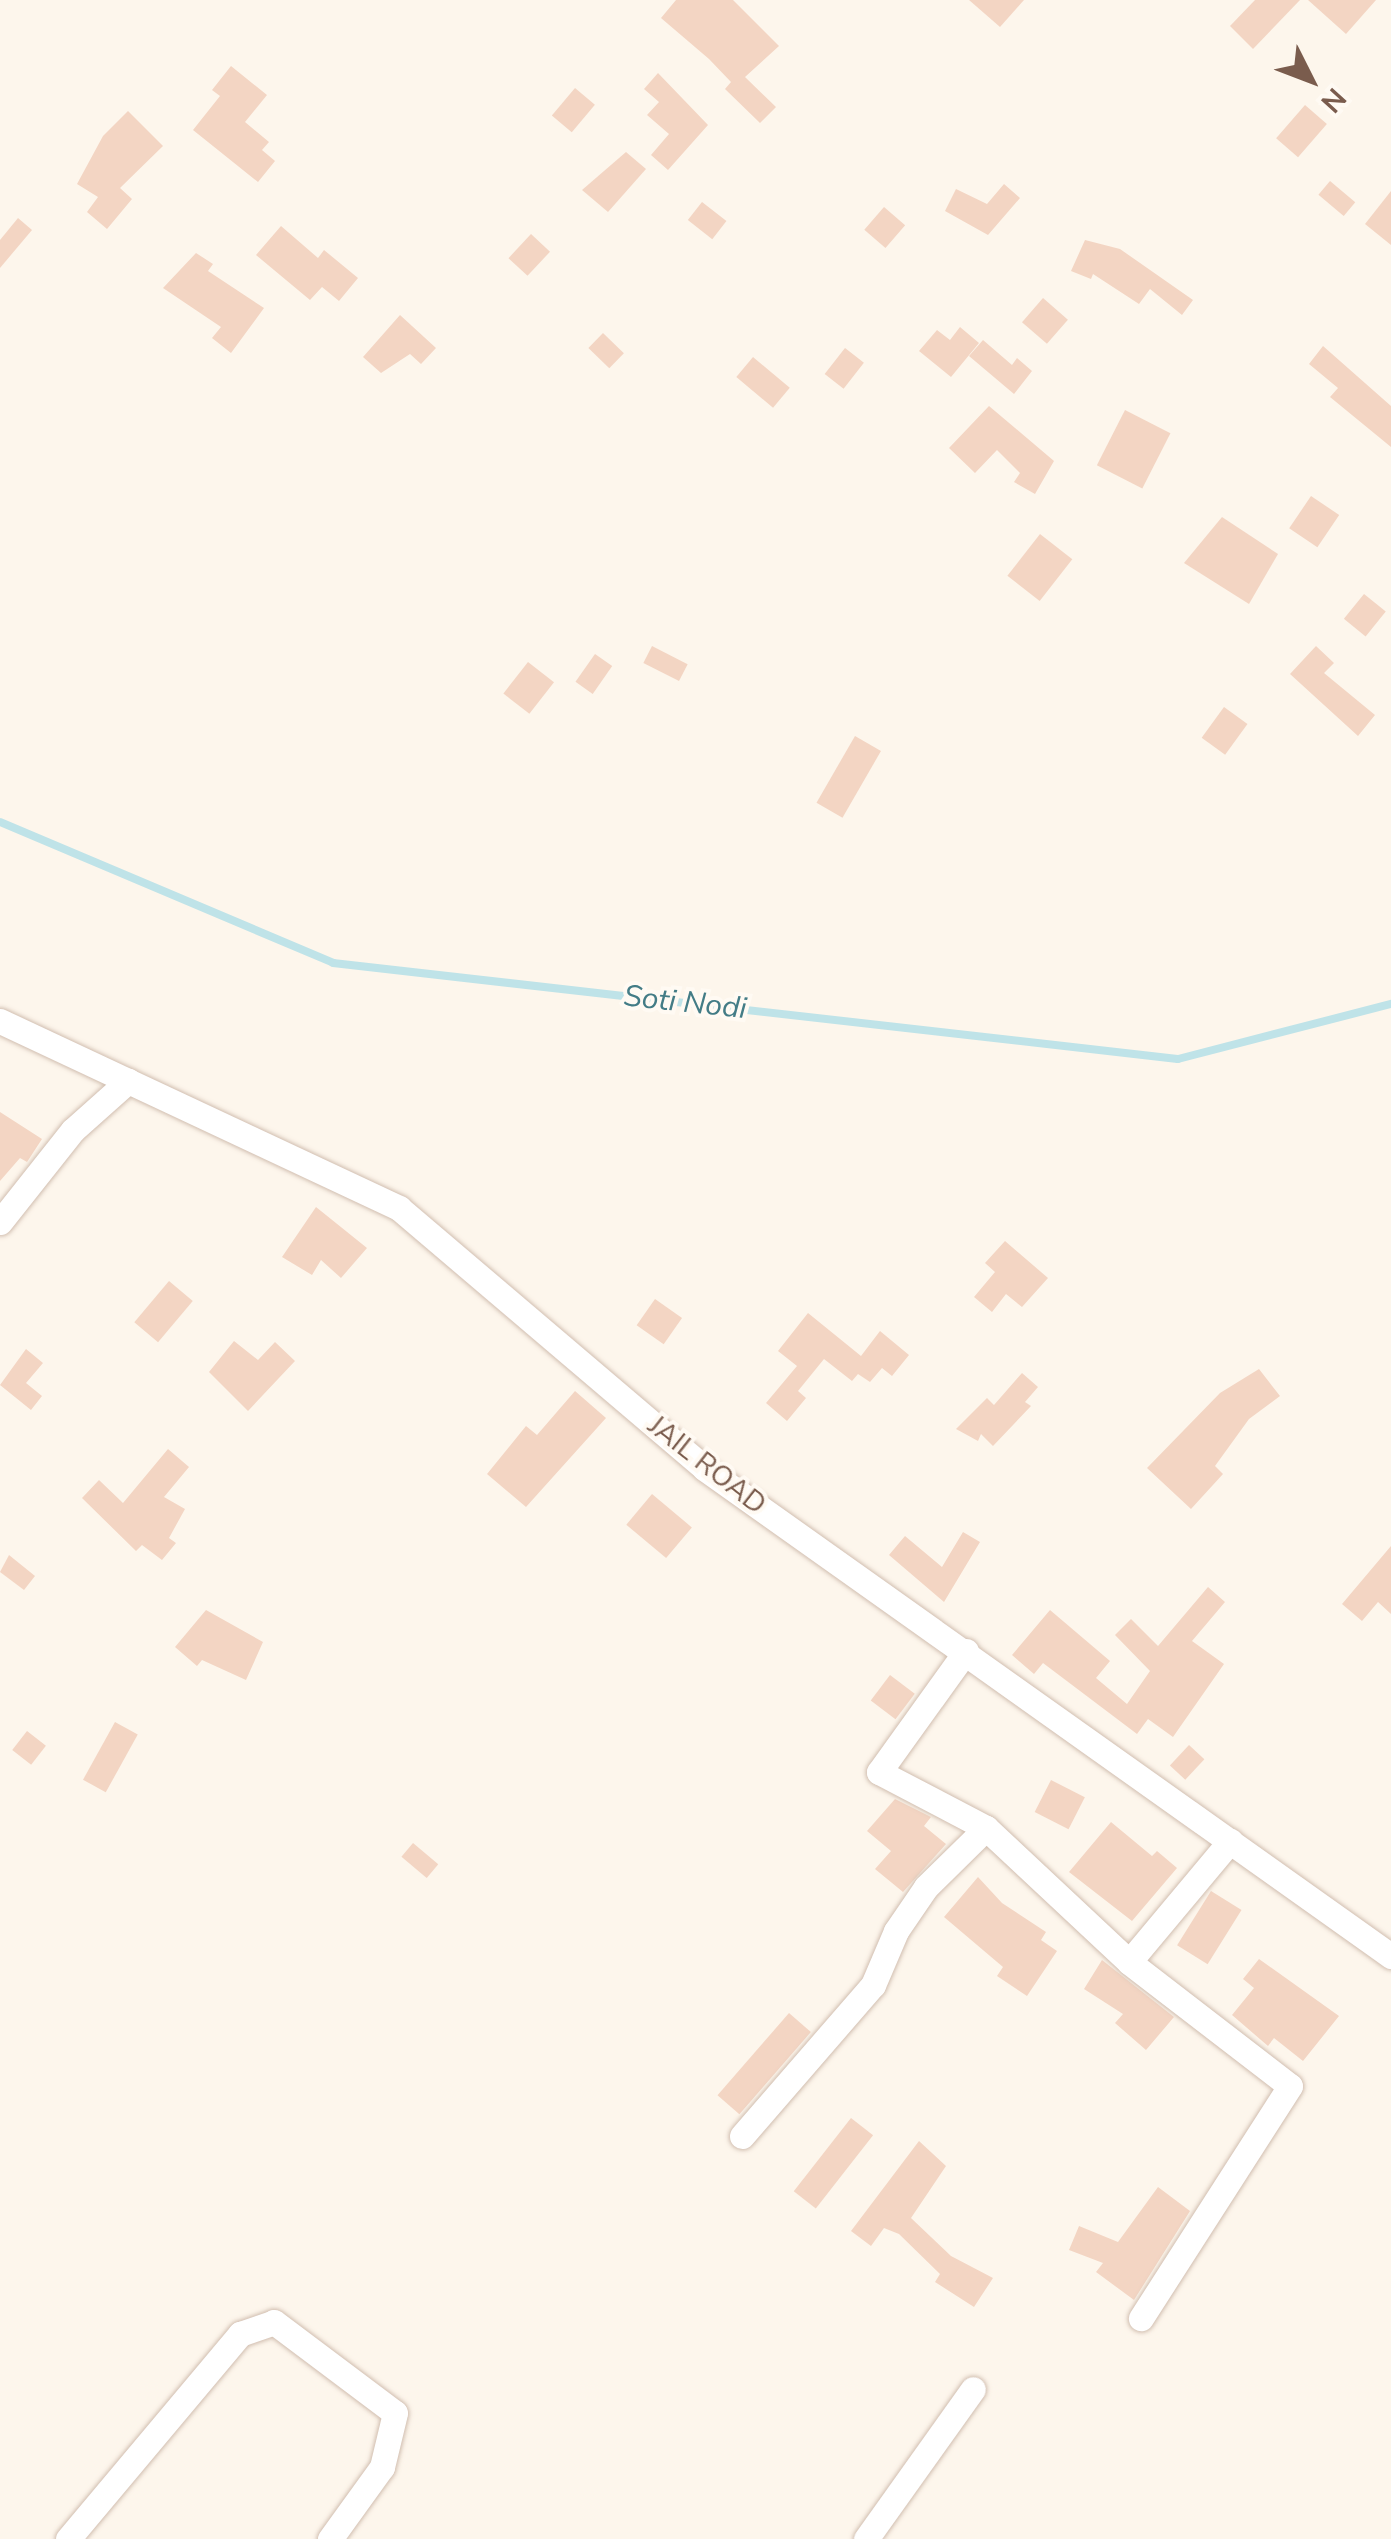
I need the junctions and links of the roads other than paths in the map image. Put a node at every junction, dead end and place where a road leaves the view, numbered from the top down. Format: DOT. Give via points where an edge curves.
graph roads {
  1 [pos="0,1021"];
  2 [pos="128,1081"];
  3 [pos="0,1222"];
  4 [pos="966,1652"];
  5 [pos="986,1828"];
  6 [pos="1230,1841"];
  7 [pos="1391,1956"];
  8 [pos="1129,1962"];
  9 [pos="742,2136"];
  10 [pos="1141,2318"];
  11 [pos="973,2389"];
  12 [pos="68,2539"];
  13 [pos="330,2539"];
  14 [pos="866,2539"];
  1 -- 2 [label="street, JAIL ROAD"];
  2 -- 3 [label="street" via="73,1130"];
  2 -- 4 [label="street, JAIL ROAD" via="399,1208 704,1468"];
  4 -- 5 [label="street" via="879,1772"];
  4 -- 6 [label="street, JAIL ROAD"];
  5 -- 8 [label="street"];
  5 -- 9 [label="street" via="926,1888 896,1931 873,1985"];
  6 -- 7 [label="street, JAIL ROAD"];
  6 -- 8 [label="street"];
  8 -- 10 [label="street" via="1290,2086"];
  11 -- 14 [label="street"];
  12 -- 13 [label="street" via="240,2334 274,2322 395,2414 382,2467"];
}
